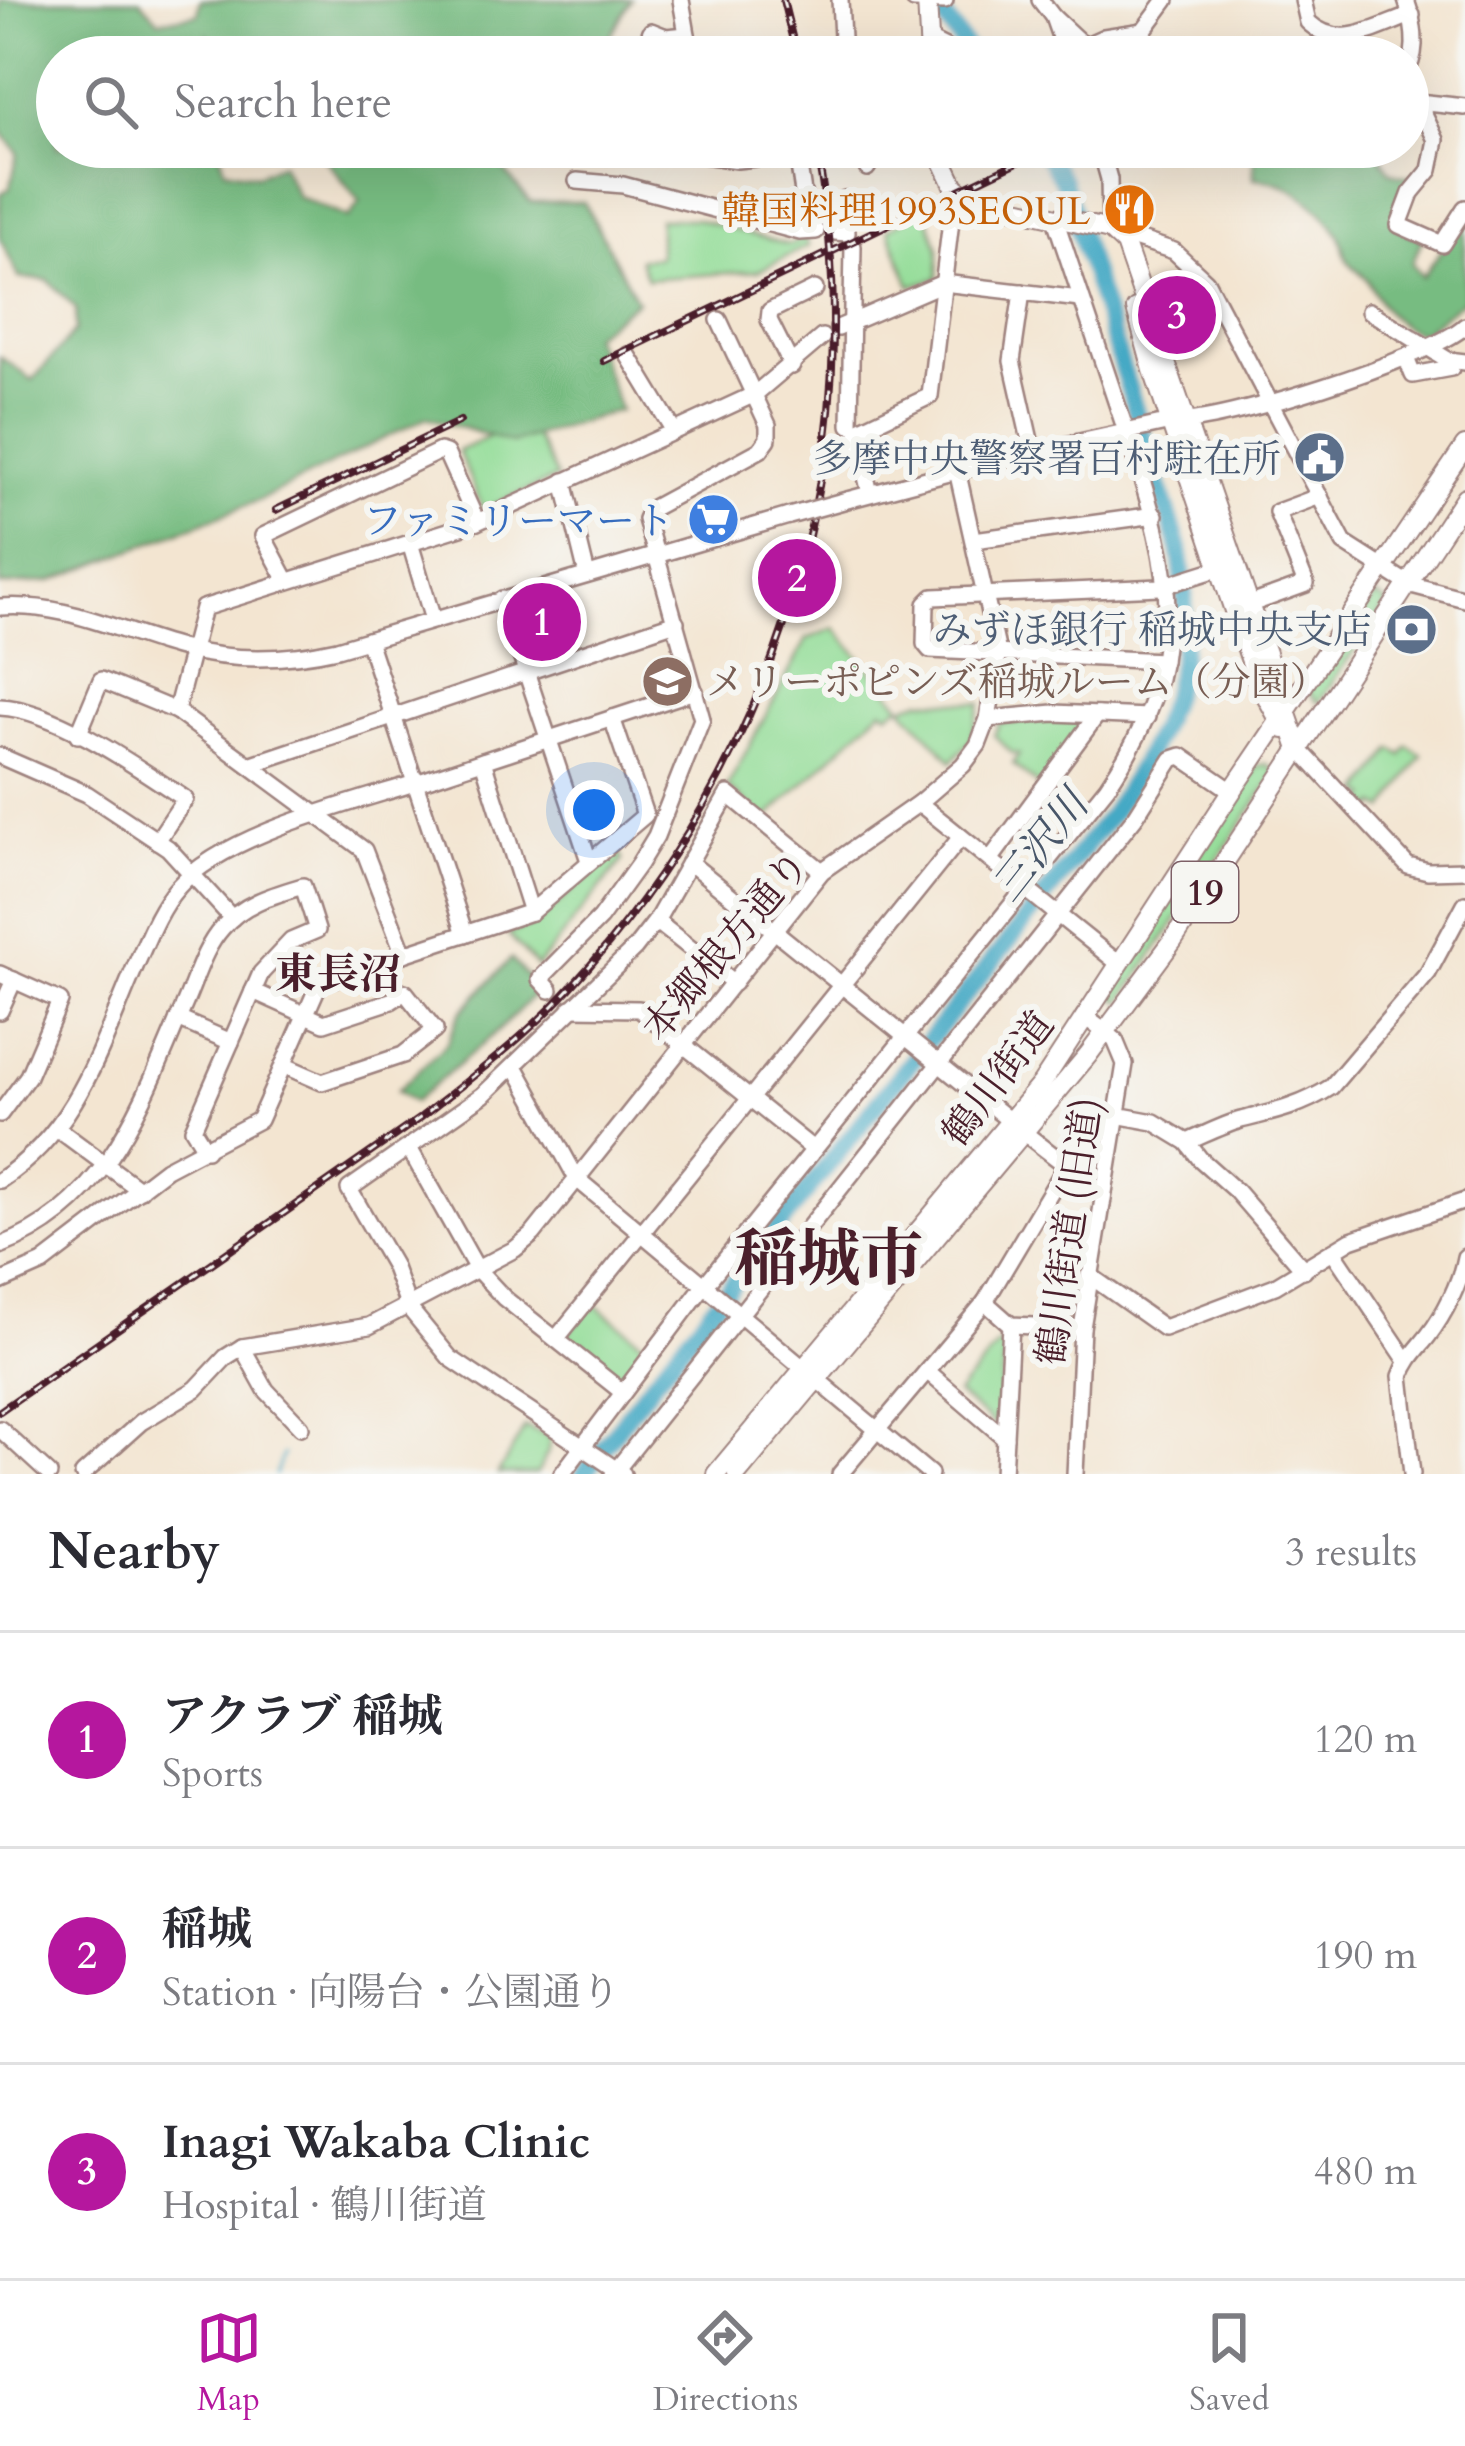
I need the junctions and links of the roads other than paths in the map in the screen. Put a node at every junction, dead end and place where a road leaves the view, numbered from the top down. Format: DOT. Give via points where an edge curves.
graph roads {
  1 [pos="682,0"];
  2 [pos="840,0"];
  3 [pos="1040,0"];
  4 [pos="1166,0"];
  5 [pos="1304,0"];
  6 [pos="1409,8"];
  7 [pos="1053,17"];
  8 [pos="687,34"];
  9 [pos="673,36"];
  10 [pos="841,36"];
  11 [pos="1060,36"];
  12 [pos="1073,36"];
  13 [pos="1110,36"];
  14 [pos="1330,36"];
  15 [pos="1338,36"];
  16 [pos="1429,103"];
  17 [pos="1465,106"];
  18 [pos="1429,125"];
  19 [pos="802,168"];
  20 [pos="946,168"];
  21 [pos="1106,168"];
  22 [pos="577,181"];
  23 [pos="955,187"];
  24 [pos="845,199"];
  25 [pos="1465,208"];
  26 [pos="1058,219"];
  27 [pos="1100,228"];
  28 [pos="835,232"];
  29 [pos="853,246"];
  30 [pos="943,283"];
  31 [pos="815,289"];
  32 [pos="1022,292"];
  33 [pos="1080,299"];
  34 [pos="1369,311"];
  35 [pos="1465,315"];
  36 [pos="854,318"];
  37 [pos="718,320"];
  38 [pos="1465,326"];
  39 [pos="838,328"];
  40 [pos="821,338"];
  41 [pos="1444,339"];
  42 [pos="1428,348"];
  43 [pos="628,355"];
  44 [pos="1406,358"];
  45 [pos="1462,362"];
  46 [pos="792,366"];
  47 [pos="755,394"];
  48 [pos="1272,402"];
  49 [pos="850,425"];
  50 [pos="1168,427"];
  51 [pos="674,431"];
  52 [pos="1131,435"];
  53 [pos="1465,446"];
  54 [pos="1034,456"];
  55 [pos="959,479"];
  56 [pos="564,482"];
  57 [pos="870,493"];
  58 [pos="1320,496"];
  59 [pos="1465,497"];
  60 [pos="846,504"];
  61 [pos="1155,515"];
  62 [pos="477,522"];
  63 [pos="974,539"];
  64 [pos="410,543"];
  65 [pos="658,556"];
  66 [pos="1220,568"];
  67 [pos="1383,570"];
  68 [pos="587,575"];
  69 [pos="287,580"];
  70 [pos="1171,583"];
  71 [pos="1408,584"];
  72 [pos="986,594"];
  73 [pos="502,599"];
  74 [pos="1465,599"];
  75 [pos="1249,605"];
  76 [pos="0,607"];
  77 [pos="433,620"];
  78 [pos="676,622"];
  79 [pos="368,640"];
  80 [pos="190,651"];
  81 [pos="998,652"];
  82 [pos="1163,661"];
  83 [pos="526,671"];
  84 [pos="695,691"];
  85 [pos="0,706"];
  86 [pos="176,712"];
  87 [pos="1278,713"];
  88 [pos="393,715"];
  89 [pos="1097,715"];
  90 [pos="1147,717"];
  91 [pos="612,718"];
  92 [pos="988,718"];
  93 [pos="78,735"];
  94 [pos="548,740"];
  95 [pos="1299,749"];
  96 [pos="0,756"];
  97 [pos="482,761"];
  98 [pos="252,764"];
  99 [pos="1246,770"];
  100 [pos="1280,779"];
  101 [pos="415,784"];
  102 [pos="1232,791"];
  103 [pos="919,803"];
  104 [pos="319,816"];
  105 [pos="961,837"];
  106 [pos="158,841"];
  107 [pos="990,860"];
  108 [pos="589,861"];
  109 [pos="688,862"];
  110 [pos="1465,869"];
  111 [pos="822,871"];
  112 [pos="191,873"];
  113 [pos="1028,891"];
  114 [pos="1465,904"];
  115 [pos="531,912"];
  116 [pos="1054,912"];
  117 [pos="232,918"];
  118 [pos="656,921"];
  119 [pos="774,932"];
  120 [pos="465,934"];
  121 [pos="404,954"];
  122 [pos="1118,963"];
  123 [pos="7,977"];
  124 [pos="734,983"];
  125 [pos="840,985"];
  126 [pos="550,990"];
  127 [pos="253,991"];
  128 [pos="572,1008"];
  129 [pos="0,1011"];
  130 [pos="305,1014"];
  131 [pos="1084,1016"];
  132 [pos="178,1019"];
  133 [pos="1106,1031"];
  134 [pos="908,1040"];
  135 [pos="231,1042"];
  136 [pos="685,1044"];
  137 [pos="935,1062"];
  138 [pos="283,1065"];
  139 [pos="515,1066"];
  140 [pos="751,1099"];
  141 [pos="0,1114"];
  142 [pos="1116,1114"];
  143 [pos="1017,1126"];
  144 [pos="59,1130"];
  145 [pos="1187,1142"];
  146 [pos="410,1148"];
  147 [pos="813,1149"];
  148 [pos="206,1150"];
  149 [pos="107,1166"];
  150 [pos="1066,1166"];
  151 [pos="577,1178"];
  152 [pos="0,1180"];
  153 [pos="140,1190"];
  154 [pos="1102,1193"];
  155 [pos="1465,1201"];
  156 [pos="643,1234"];
  157 [pos="0,1246"];
  158 [pos="1333,1251"];
  159 [pos="1465,1257"];
  160 [pos="477,1269"];
  161 [pos="1304,1270"];
  162 [pos="1089,1275"];
  163 [pos="0,1282"];
  164 [pos="709,1289"];
  165 [pos="985,1302"];
  166 [pos="409,1308"];
  167 [pos="735,1311"];
  168 [pos="1011,1325"];
  169 [pos="1082,1328"];
  170 [pos="556,1339"];
  171 [pos="242,1347"];
  172 [pos="1406,1361"];
  173 [pos="927,1371"];
  174 [pos="810,1374"];
  175 [pos="621,1391"];
  176 [pos="301,1427"];
  177 [pos="0,1430"];
  178 [pos="877,1430"];
  179 [pos="1005,1438"];
  180 [pos="583,1446"];
  181 [pos="616,1471"];
  182 [pos="49,1474"];
  183 [pos="83,1474"];
  184 [pos="562,1474"];
  185 [pos="716,1474"];
  186 [pos="736,1474"];
  187 [pos="840,1474"];
  188 [pos="930,1474"];
  189 [pos="1003,1474"];
  190 [pos="1075,1474"];
  191 [pos="1412,1474"];
  1 -- 8 [label="street"];
  2 -- 10 [label="street"];
  3 -- 7 [label="street"];
  4 -- 13 [label="street" via="1143,31"];
  5 -- 14 [label="street" via="1309,22"];
  6 -- 15 [label="street"];
  7 -- 11 [label="street"];
  7 -- 12 [label="street"];
  8 -- 9 [label="street"];
  16 -- 17 [label="street"];
  18 -- 25 [label="street" via="1436,140 1430,170 1400,225 1442,244"];
  19 -- 22 [label="street" via="812,231 623,184"];
  20 -- 23 [label="main road"];
  21 -- 27 [label="street"];
  23 -- 26 [label="main road" via="985,204"];
  23 -- 30 [label="street"];
  24 -- 28 [label="street" via="847,233"];
  26 -- 27 [label="main road"];
  26 -- 33 [label="street"];
  27 -- 48 [label="street" via="1160,244 1198,271"];
  27 -- 50 [label="main road" via="1129,251"];
  29 -- 36 [label="street"];
  30 -- 32 [label="street"];
  30 -- 36 [label="street"];
  30 -- 57 [label="street" via="930,396 857,435"];
  31 -- 46 [label="street" via="770,311"];
  32 -- 33 [label="street"];
  32 -- 54 [label="street" via="1012,361"];
  33 -- 52 [label="street"];
  34 -- 42 [label="street"];
  35 -- 41 [label="street"];
  36 -- 39 [label="street"];
  36 -- 49 [label="street"];
  37 -- 47 [label="street"];
  38 -- 41 [label="street"];
  40 -- 46 [label="street"];
  41 -- 42 [label="street"];
  42 -- 44 [label="street"];
  42 -- 45 [label="street"];
  43 -- 51 [label="street"];
  44 -- 45 [label="street" via="1413,375"];
  44 -- 48 [label="street"];
  46 -- 47 [label="street"];
  47 -- 51 [label="street"];
  47 -- 65 [label="street" via="768,425 765,445 649,512"];
  48 -- 50 [label="street"];
  48 -- 58 [label="street"];
  50 -- 52 [label="street"];
  50 -- 66 [label="main road"];
  50 -- 75 [label="main road"];
  51 -- 56 [label="street"];
  52 -- 54 [label="street"];
  52 -- 61 [label="street"];
  53 -- 67 [label="main road, 19"];
  54 -- 55 [label="street"];
  54 -- 57 [label="street"];
  55 -- 60 [label="street"];
  55 -- 63 [label="street, 本郷根方通り"];
  56 -- 62 [label="street"];
  56 -- 68 [label="street"];
  57 -- 60 [label="street"];
  58 -- 67 [label="street" via="1344,542"];
  58 -- 75 [label="street" via="1277,512 1306,584"];
  59 -- 71 [label="main road, 19"];
  60 -- 65 [label="street, bridge"];
  61 -- 63 [label="street"];
  61 -- 70 [label="street"];
  62 -- 64 [label="street"];
  62 -- 69 [label="street" via="440,451 263,536"];
  63 -- 72 [label="street, 本郷根方通り"];
  64 -- 69 [label="street"];
  64 -- 77 [label="street"];
  65 -- 68 [label="street"];
  65 -- 78 [label="street"];
  66 -- 70 [label="street"];
  66 -- 87 [label="main road"];
  67 -- 71 [label="street"];
  67 -- 87 [label="main road, 19"];
  68 -- 73 [label="street"];
  69 -- 80 [label="street" via="203,608"];
  70 -- 72 [label="street"];
  70 -- 82 [label="street"];
  71 -- 74 [label="street"];
  71 -- 95 [label="main road, 19"];
  72 -- 81 [label="street, 本郷根方通り"];
  72 -- 81 [label="street" via="928,600 925,644"];
  73 -- 77 [label="street"];
  73 -- 83 [label="street"];
  75 -- 87 [label="main road"];
  76 -- 80 [label="street" via="48,608"];
  77 -- 79 [label="street"];
  78 -- 83 [label="street"];
  78 -- 84 [label="street"];
  79 -- 80 [label="street" via="281,659"];
  79 -- 88 [label="street"];
  80 -- 86 [label="street"];
  81 -- 82 [label="street"];
  81 -- 92 [label="street, 本郷根方通り"];
  82 -- 90 [label="street"];
  83 -- 88 [label="street"];
  83 -- 94 [label="street"];
  84 -- 91 [label="street"];
  84 -- 126 [label="street" via="695,735 656,836 599,918 539,979"];
  85 -- 93 [label="street"];
  86 -- 93 [label="street" via="101,680"];
  86 -- 98 [label="street"];
  87 -- 95 [label="main road"];
  87 -- 99 [label="main road, 鶴川街道 / 19"];
  88 -- 98 [label="street"];
  88 -- 101 [label="street"];
  89 -- 90 [label="street"];
  89 -- 92 [label="street"];
  89 -- 107 [label="street"];
  90 -- 113 [label="street" via="1107,788"];
  91 -- 94 [label="street"];
  91 -- 108 [label="street" via="644,815"];
  92 -- 103 [label="street, 本郷根方通り" via="971,757"];
  93 -- 106 [label="street" via="185,800"];
  94 -- 97 [label="street"];
  94 -- 108 [label="street"];
  95 -- 100 [label="main road, 鶴川街道 / 19"];
  95 -- 110 [label="street" via="1408,866"];
  96 -- 106 [label="street" via="87,794"];
  97 -- 101 [label="street"];
  97 -- 115 [label="street"];
  98 -- 104 [label="street"];
  99 -- 100 [label="main road" via="1270,760"];
  99 -- 102 [label="main road, 鶴川街道 / 19"];
  100 -- 133 [label="main road, 鶴川街道 / 19"];
  101 -- 104 [label="street"];
  101 -- 120 [label="street"];
  102 -- 116 [label="street" via="1181,756 1172,759 1136,816"];
  102 -- 122 [label="main road, 鶴川街道 / 19"];
  103 -- 105 [label="street"];
  103 -- 111 [label="street, 本郷根方通り"];
  104 -- 112 [label="street" via="232,848"];
  104 -- 121 [label="street" via="364,850"];
  105 -- 107 [label="street"];
  105 -- 125 [label="street"];
  106 -- 112 [label="street"];
  107 -- 113 [label="street"];
  108 -- 115 [label="street"];
  109 -- 111 [label="street" via="728,794"];
  109 -- 118 [label="street"];
  109 -- 119 [label="street"];
  111 -- 119 [label="street, 本郷根方通り"];
  112 -- 117 [label="street"];
  112 -- 144 [label="street" via="153,927"];
  113 -- 116 [label="street"];
  113 -- 134 [label="street"];
  114 -- 145 [label="street" via="1428,973 1331,1087"];
  115 -- 120 [label="street"];
  116 -- 122 [label="street"];
  116 -- 137 [label="street"];
  117 -- 127 [label="street" via="303,886 317,930 274,954"];
  117 -- 132 [label="street" via="210,946"];
  118 -- 124 [label="street"];
  118 -- 128 [label="street"];
  119 -- 124 [label="street, 本郷根方通り"];
  119 -- 125 [label="street"];
  120 -- 121 [label="street"];
  121 -- 130 [label="street" via="319,984"];
  122 -- 131 [label="main road, 鶴川街道 / 19"];
  123 -- 129 [label="street"];
  123 -- 141 [label="street" via="60,1000 28,1076"];
  124 -- 136 [label="street, 本郷根方通り"];
  125 -- 134 [label="street"];
  125 -- 140 [label="street"];
  127 -- 130 [label="street"];
  127 -- 135 [label="street"];
  128 -- 136 [label="street" via="639,1009"];
  128 -- 139 [label="street"];
  130 -- 138 [label="street"];
  130 -- 138 [label="street" via="324,1023 405,992 435,1030 403,1055 322,1082"];
  131 -- 133 [label="street"];
  131 -- 143 [label="main road, 鶴川街道 / 19"];
  132 -- 135 [label="street"];
  132 -- 149 [label="street"];
  133 -- 142 [label="street, 鶴川街道 (旧道)" via="1125,1057"];
  133 -- 143 [label="main road, 鶴川街道 / 19"];
  134 -- 137 [label="street"];
  134 -- 147 [label="street"];
  135 -- 148 [label="street" via="193,1129"];
  136 -- 140 [label="street"];
  136 -- 151 [label="street, 本郷根方通り"];
  137 -- 143 [label="street"];
  137 -- 167 [label="street"];
  138 -- 148 [label="street" via="259,1120"];
  139 -- 146 [label="street"];
  139 -- 151 [label="street"];
  140 -- 147 [label="street"];
  140 -- 156 [label="street"];
  142 -- 145 [label="street" via="1154,1122"];
  142 -- 154 [label="street, 鶴川街道 (旧道)"];
  143 -- 150 [label="street"];
  143 -- 174 [label="main road, 鶴川街道 / 19"];
  144 -- 149 [label="street"];
  144 -- 152 [label="street"];
  145 -- 161 [label="street"];
  146 -- 160 [label="street"];
  146 -- 166 [label="street" via="349,1189"];
  147 -- 164 [label="street"];
  148 -- 153 [label="street"];
  149 -- 153 [label="street"];
  149 -- 157 [label="street" via="61,1211"];
  150 -- 154 [label="street"];
  150 -- 165 [label="street"];
  151 -- 156 [label="street"];
  151 -- 160 [label="street, 本郷根方通り" via="533,1234"];
  153 -- 163 [label="street" via="44,1263"];
  154 -- 162 [label="street, 鶴川街道 (旧道)"];
  155 -- 158 [label="street"];
  156 -- 164 [label="street"];
  156 -- 170 [label="street"];
  158 -- 161 [label="street"];
  158 -- 172 [label="street"];
  159 -- 172 [label="street" via="1432,1330"];
  160 -- 166 [label="street, 本郷根方通り"];
  160 -- 170 [label="street"];
  161 -- 162 [label="street" via="1165,1328"];
  162 -- 169 [label="street, 鶴川街道 (旧道)"];
  164 -- 167 [label="street"];
  164 -- 175 [label="street"];
  165 -- 168 [label="street"];
  165 -- 173 [label="street"];
  166 -- 171 [label="street, 本郷根方通り" via="380,1322"];
  166 -- 180 [label="street" via="450,1358"];
  167 -- 174 [label="street"];
  167 -- 181 [label="street"];
  168 -- 169 [label="street"];
  168 -- 179 [label="street"];
  169 -- 190 [label="street, 鶴川街道 (旧道)"];
  170 -- 175 [label="street"];
  171 -- 176 [label="street" via="266,1390"];
  171 -- 183 [label="street"];
  172 -- 191 [label="street"];
  173 -- 178 [label="street"];
  173 -- 179 [label="street"];
  174 -- 178 [label="street"];
  174 -- 185 [label="main road, 鶴川街道 / 19"];
  174 -- 186 [label="main road, 鶴川街道 / 19"];
  175 -- 180 [label="street"];
  177 -- 182 [label="street"];
  178 -- 187 [label="street"];
  178 -- 188 [label="street"];
  179 -- 189 [label="street"];
  180 -- 181 [label="street"];
  180 -- 184 [label="street"];
}
